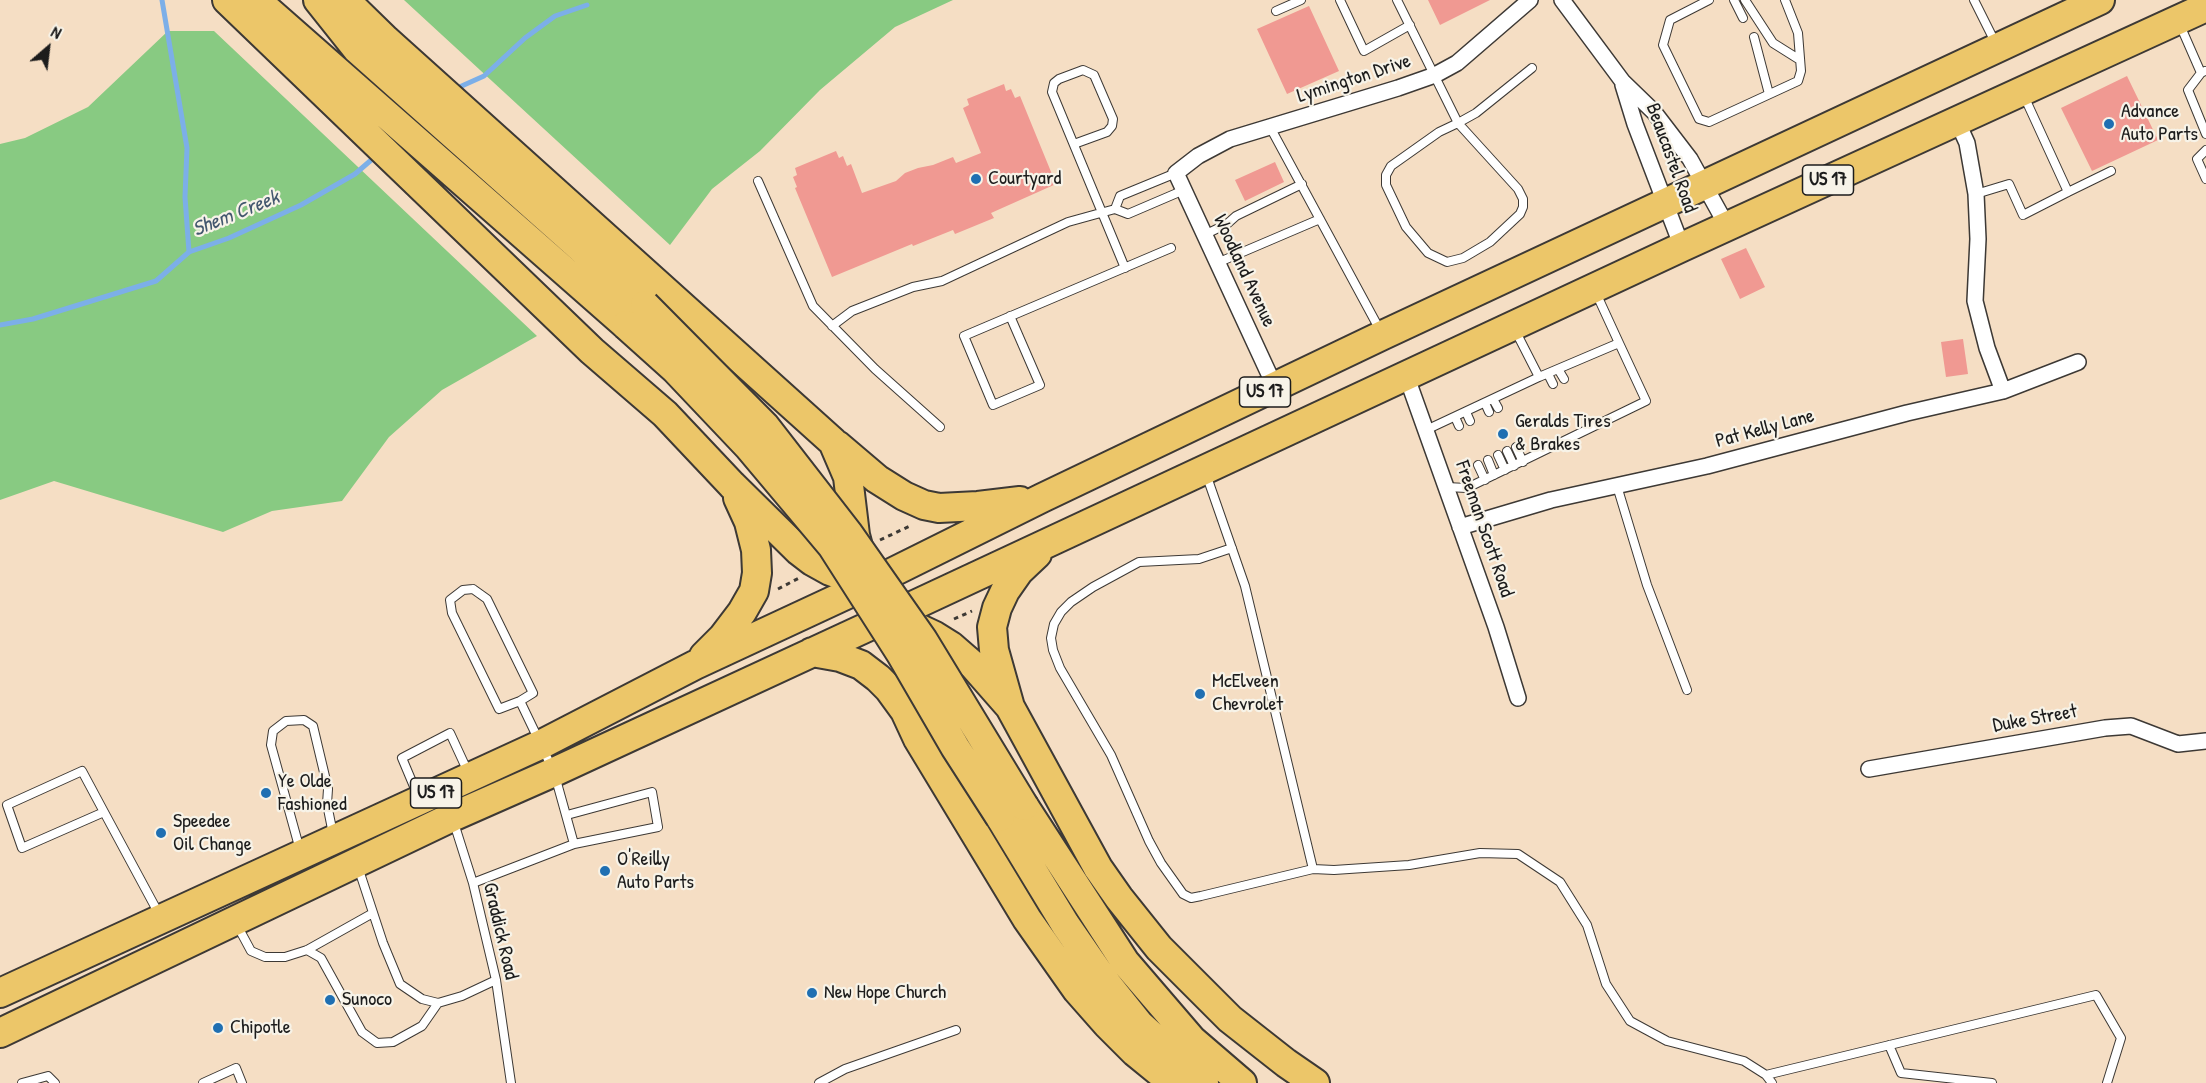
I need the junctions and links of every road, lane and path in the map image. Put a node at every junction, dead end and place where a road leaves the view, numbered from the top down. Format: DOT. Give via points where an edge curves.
graph roads {
  1 [pos="227,0"];
  2 [pos="256,0"];
  3 [pos="318,0"];
  4 [pos="345,0"];
  5 [pos="1301,0"];
  6 [pos="1340,0"];
  7 [pos="1397,0"];
  8 [pos="1530,0"];
  9 [pos="1562,0"];
  10 [pos="1709,0"];
  11 [pos="1734,0"];
  12 [pos="1745,0"];
  13 [pos="1785,0"];
  14 [pos="1974,0"];
  15 [pos="2100,0"];
  16 [pos="2206,8"];
  17 [pos="1276,11"];
  18 [pos="1743,18"];
  19 [pos="2178,20"];
  20 [pos="1410,25"];
  21 [pos="1754,37"];
  22 [pos="1998,47"];
  23 [pos="1800,60"];
  24 [pos="1532,68"];
  25 [pos="2204,72"];
  26 [pos="1435,75"];
  27 [pos="1623,82"];
  28 [pos="2022,92"];
  29 [pos="1769,94"];
  30 [pos="1957,121"];
  31 [pos="1458,123"];
  32 [pos="1270,127"];
  33 [pos="2206,134"];
  34 [pos="1074,144"];
  35 [pos="2206,150"];
  36 [pos="2110,171"];
  37 [pos="1176,173"];
  38 [pos="2206,179"];
  39 [pos="758,181"];
  40 [pos="1704,183"];
  41 [pos="1302,184"];
  42 [pos="1184,190"];
  43 [pos="2068,192"];
  44 [pos="1976,194"];
  45 [pos="1664,203"];
  46 [pos="1114,209"];
  47 [pos="1102,213"];
  48 [pos="1320,219"];
  49 [pos="1727,226"];
  50 [pos="1204,235"];
  51 [pos="1682,247"];
  52 [pos="1171,248"];
  53 [pos="1217,263"];
  54 [pos="1125,268"];
  55 [pos="1594,288"];
  56 [pos="635,315"];
  57 [pos="1010,316"];
  58 [pos="832,326"];
  59 [pos="1514,326"];
  60 [pos="1383,335"];
  61 [pos="1619,343"];
  62 [pos="2078,362"];
  63 [pos="1558,369"];
  64 [pos="1548,374"];
  65 [pos="1406,375"];
  66 [pos="1539,377"];
  67 [pos="1564,379"];
  68 [pos="1552,384"];
  69 [pos="1275,387"];
  70 [pos="2003,391"];
  71 [pos="1493,399"];
  72 [pos="1485,403"];
  73 [pos="1475,407"];
  74 [pos="1498,408"];
  75 [pos="1466,411"];
  76 [pos="1489,412"];
  77 [pos="1455,417"];
  78 [pos="1480,417"];
  79 [pos="1470,421"];
  80 [pos="1584,421"];
  81 [pos="1574,425"];
  82 [pos="1459,426"];
  83 [pos="940,427"];
  84 [pos="1426,429"];
  85 [pos="1588,430"];
  86 [pos="1578,434"];
  87 [pos="833,442"];
  88 [pos="1516,447"];
  89 [pos="1507,451"];
  90 [pos="1498,455"];
  91 [pos="1488,460"];
  92 [pos="1523,462"];
  93 [pos="1478,465"];
  94 [pos="1514,466"];
  95 [pos="1205,470"];
  96 [pos="1505,470"];
  97 [pos="1494,475"];
  98 [pos="1485,480"];
  99 [pos="732,485"];
  100 [pos="1617,486"];
  101 [pos="1446,487"];
  102 [pos="1042,498"];
  103 [pos="912,525"];
  104 [pos="1461,527"];
  105 [pos="876,542"];
  106 [pos="1049,542"];
  107 [pos="1232,548"];
  108 [pos="804,576"];
  109 [pos="867,585"];
  110 [pos="776,590"];
  111 [pos="981,606"];
  112 [pos="891,616"];
  113 [pos="951,620"];
  114 [pos="812,652"];
  115 [pos="695,665"];
  116 [pos="1687,690"];
  117 [pos="1518,698"];
  118 [pos="520,701"];
  119 [pos="1010,707"];
  120 [pos="904,711"];
  121 [pos="2206,741"];
  122 [pos="542,744"];
  123 [pos="1869,769"];
  124 [pos="554,772"];
  125 [pos="471,777"];
  126 [pos="440,804"];
  127 [pos="104,812"];
  128 [pos="1012,812"];
  129 [pos="567,815"];
  130 [pos="334,840"];
  131 [pos="574,844"];
  132 [pos="302,854"];
  133 [pos="357,862"];
  134 [pos="1313,869"];
  135 [pos="473,883"];
  136 [pos="373,913"];
  137 [pos="162,918"];
  138 [pos="234,921"];
  139 [pos="307,950"];
  140 [pos="496,980"];
  141 [pos="0,993"];
  142 [pos="438,1003"];
  143 [pos="956,1030"];
  144 [pos="0,1033"];
  145 [pos="1889,1045"];
  146 [pos="1766,1075"];
  147 [pos="22,1083"];
  148 [pos="55,1083"];
  149 [pos="203,1083"];
  150 [pos="242,1083"];
  151 [pos="511,1083"];
  152 [pos="819,1083"];
  153 [pos="1173,1083"];
  154 [pos="1204,1083"];
  155 [pos="1242,1083"];
  156 [pos="1315,1083"];
  157 [pos="1772,1083"];
  158 [pos="1992,1083"];
  159 [pos="2108,1083"];
  1 -- 99 [label="highway" via="592,351 665,414"];
  2 -- 56 [label="highway"];
  3 -- 56 [label="highway" via="357,49"];
  4 -- 87 [label="highway"];
  5 -- 17 [label="lane"];
  6 -- 20 [label="lane" via="1364,51"];
  7 -- 20 [label="lane"];
  8 -- 26 [label="street, Lymington Drive" via="1457,63"];
  9 -- 27 [label="street, Beaucastel Road"];
  10 -- 29 [label="lane" via="1670,20 1663,45 1700,119 1709,122"];
  11 -- 18 [label="lane"];
  12 -- 23 [label="lane" via="1773,43"];
  13 -- 23 [label="lane" via="1798,33"];
  14 -- 22 [label="lane"];
  15 -- 22 [label="highway, US 17"];
  16 -- 19 [label="highway, US 17"];
  19 -- 25 [label="lane"];
  19 -- 28 [label="highway, US 17"];
  20 -- 26 [label="lane"];
  21 -- 29 [label="lane"];
  22 -- 40 [label="highway, US 17"];
  23 -- 29 [label="lane" via="1798,81"];
  24 -- 31 [label="lane"];
  25 -- 33 [label="lane" via="2188,90"];
  26 -- 31 [label="lane"];
  26 -- 32 [label="street, Lymington Drive"];
  27 -- 40 [label="street, Beaucastel Road" via="1654,112"];
  27 -- 45 [label="street, Beaucastel Road"];
  28 -- 30 [label="highway, US 17"];
  28 -- 43 [label="lane"];
  30 -- 44 [label="street" via="1967,143"];
  30 -- 49 [label="highway, US 17"];
  31 -- 31 [label="lane" via="1439,132 1391,166 1386,174 1386,185 1406,227 1428,253 1447,262 1463,258 1490,242 1523,207 1518,189"];
  32 -- 37 [label="street, Lymington Drive" via="1230,140 1198,156"];
  32 -- 41 [label="lane"];
  34 -- 34 [label="lane" via="1052,92 1059,79 1083,70 1094,75 1113,119 1107,132"];
  34 -- 47 [label="lane"];
  35 -- 38 [label="lane" via="2197,159"];
  36 -- 43 [label="lane"];
  37 -- 42 [label="street, Woodland Avenue"];
  37 -- 46 [label="lane" via="1120,196"];
  39 -- 58 [label="lane" via="813,306"];
  40 -- 45 [label="highway, US 17"];
  40 -- 49 [label="street, Beaucastel Road"];
  41 -- 48 [label="lane"];
  41 -- 50 [label="lane"];
  42 -- 46 [label="lane" via="1128,214"];
  42 -- 50 [label="street, Woodland Avenue"];
  43 -- 44 [label="lane" via="2023,215 2009,184"];
  44 -- 70 [label="street" via="1975,301"];
  45 -- 51 [label="street, Beaucastel Road"];
  45 -- 60 [label="highway, US 17"];
  46 -- 47 [label="lane"];
  47 -- 54 [label="lane"];
  47 -- 58 [label="lane" via="1068,222 942,281 913,287 852,311"];
  48 -- 53 [label="lane"];
  48 -- 60 [label="lane"];
  49 -- 51 [label="highway, US 17"];
  50 -- 53 [label="street, Woodland Avenue"];
  51 -- 55 [label="highway, US 17"];
  52 -- 54 [label="lane"];
  53 -- 69 [label="street, Woodland Avenue"];
  54 -- 57 [label="lane"];
  55 -- 59 [label="highway, US 17"];
  55 -- 61 [label="lane"];
  56 -- 128 [label="highway, bridge" via="675,369 748,446 832,546 955,747"];
  57 -- 57 [label="lane" via="964,336 993,405 1040,385"];
  58 -- 83 [label="lane"];
  59 -- 65 [label="highway, US 17"];
  59 -- 66 [label="lane"];
  60 -- 69 [label="highway, US 17"];
  61 -- 63 [label="lane"];
  61 -- 85 [label="lane" via="1646,401"];
  62 -- 70 [label="street, Pat Kelly Lane"];
  63 -- 64 [label="lane"];
  63 -- 67 [label="lane"];
  64 -- 66 [label="lane"];
  64 -- 68 [label="lane"];
  65 -- 84 [label="street, Freeman Scott Road"];
  65 -- 95 [label="highway, US 17"];
  66 -- 71 [label="lane"];
  69 -- 102 [label="highway, US 17"];
  70 -- 100 [label="street, Pat Kelly Lane"];
  71 -- 72 [label="lane"];
  71 -- 74 [label="lane"];
  72 -- 73 [label="lane"];
  72 -- 76 [label="lane"];
  73 -- 75 [label="lane"];
  73 -- 78 [label="lane"];
  75 -- 77 [label="lane"];
  75 -- 79 [label="lane"];
  77 -- 82 [label="lane"];
  77 -- 84 [label="lane"];
  80 -- 85 [label="lane"];
  81 -- 86 [label="lane"];
  84 -- 101 [label="street, Freeman Scott Road"];
  85 -- 86 [label="lane"];
  86 -- 92 [label="lane"];
  87 -- 102 [label="highway" via="877,479 924,505 978,506"];
  87 -- 109 [label="highway" via="848,477 855,535"];
  88 -- 92 [label="lane"];
  89 -- 94 [label="lane"];
  90 -- 96 [label="lane"];
  91 -- 97 [label="lane"];
  92 -- 94 [label="lane"];
  93 -- 98 [label="lane"];
  94 -- 96 [label="lane"];
  95 -- 106 [label="highway, US 17"];
  95 -- 107 [label="lane"];
  96 -- 97 [label="lane"];
  97 -- 98 [label="lane"];
  98 -- 101 [label="lane" via="1467,488"];
  99 -- 109 [label="highway" via="798,551 830,571"];
  99 -- 115 [label="highway" via="749,522 758,573 754,591 742,612"];
  100 -- 104 [label="street, Pat Kelly Lane" via="1551,500"];
  100 -- 116 [label="lane" via="1647,585"];
  101 -- 104 [label="street, Freeman Scott Road"];
  102 -- 109 [label="highway, US 17"];
  103 -- 105 [label="path"];
  104 -- 117 [label="street, Freeman Scott Road"];
  106 -- 112 [label="highway, US 17"];
  106 -- 119 [label="highway" via="1005,591 992,627 994,650"];
  107 -- 134 [label="lane" via="1261,648"];
  107 -- 134 [label="lane" via="1199,559 1139,562 1093,587 1061,612 1052,631 1053,650 1111,755 1157,856 1183,894 1191,898"];
  108 -- 110 [label="path"];
  109 -- 112 [label="highway"];
  109 -- 115 [label="highway, US 17"];
  111 -- 113 [label="path"];
  112 -- 114 [label="highway, US 17"];
  112 -- 119 [label="highway" via="951,646"];
  112 -- 120 [label="highway"];
  114 -- 120 [label="highway" via="861,665 884,683"];
  114 -- 124 [label="highway, US 17"];
  115 -- 122 [label="highway, US 17"];
  118 -- 118 [label="lane" via="533,693 487,599 473,588 457,593 450,600 452,613 499,709"];
  118 -- 122 [label="lane"];
  119 -- 156 [label="highway" via="1098,868 1159,948 1230,1019"];
  120 -- 153 [label="highway" via="1027,919 1077,990 1135,1052"];
  121 -- 123 [label="street, Duke Street" via="2178,744 2131,726 2105,728"];
  122 -- 124 [label="lane"];
  122 -- 125 [label="highway, US 17"];
  124 -- 126 [label="highway, US 17"];
  124 -- 129 [label="lane"];
  125 -- 126 [label="highway, US 17"];
  125 -- 126 [label="lane, Graddick Road" via="450,734 402,758"];
  126 -- 130 [label="highway, US 17"];
  126 -- 133 [label="highway, US 17"];
  126 -- 135 [label="lane, Graddick Road"];
  127 -- 127 [label="lane" via="82,771 7,805 22,848"];
  127 -- 137 [label="lane"];
  128 -- 154 [label="highway" via="1065,924 1103,979 1138,1024"];
  128 -- 155 [label="highway" via="1125,962 1192,1040"];
  129 -- 131 [label="lane"];
  129 -- 131 [label="lane" via="652,792 658,827"];
  130 -- 132 [label="highway, US 17"];
  130 -- 132 [label="lane" via="328,789 313,726 304,720 286,721 273,731 271,745"];
  131 -- 135 [label="lane"];
  132 -- 137 [label="highway, US 17"];
  133 -- 136 [label="lane"];
  133 -- 138 [label="highway, US 17"];
  134 -- 146 [label="lane" via="1409,865 1480,853 1518,854 1560,882 1587,925 1606,984 1629,1021 1667,1041 1744,1061"];
  135 -- 140 [label="lane, Graddick Road"];
  136 -- 139 [label="lane"];
  136 -- 142 [label="lane" via="400,984 423,999"];
  137 -- 141 [label="highway, US 17"];
  138 -- 139 [label="lane" via="251,951 265,957 285,957"];
  138 -- 144 [label="highway, US 17"];
  139 -- 142 [label="lane" via="321,958 362,1032 377,1043 393,1042 422,1026"];
  140 -- 142 [label="lane"];
  140 -- 151 [label="lane, Graddick Road"];
  143 -- 152 [label="lane" via="845,1069"];
  145 -- 146 [label="lane"];
  145 -- 158 [label="lane" via="1901,1073"];
  145 -- 159 [label="lane" via="2096,995 2121,1038"];
  146 -- 157 [label="lane"];
  147 -- 148 [label="lane" via="48,1076"];
  149 -- 150 [label="lane" via="236,1068"];
}
